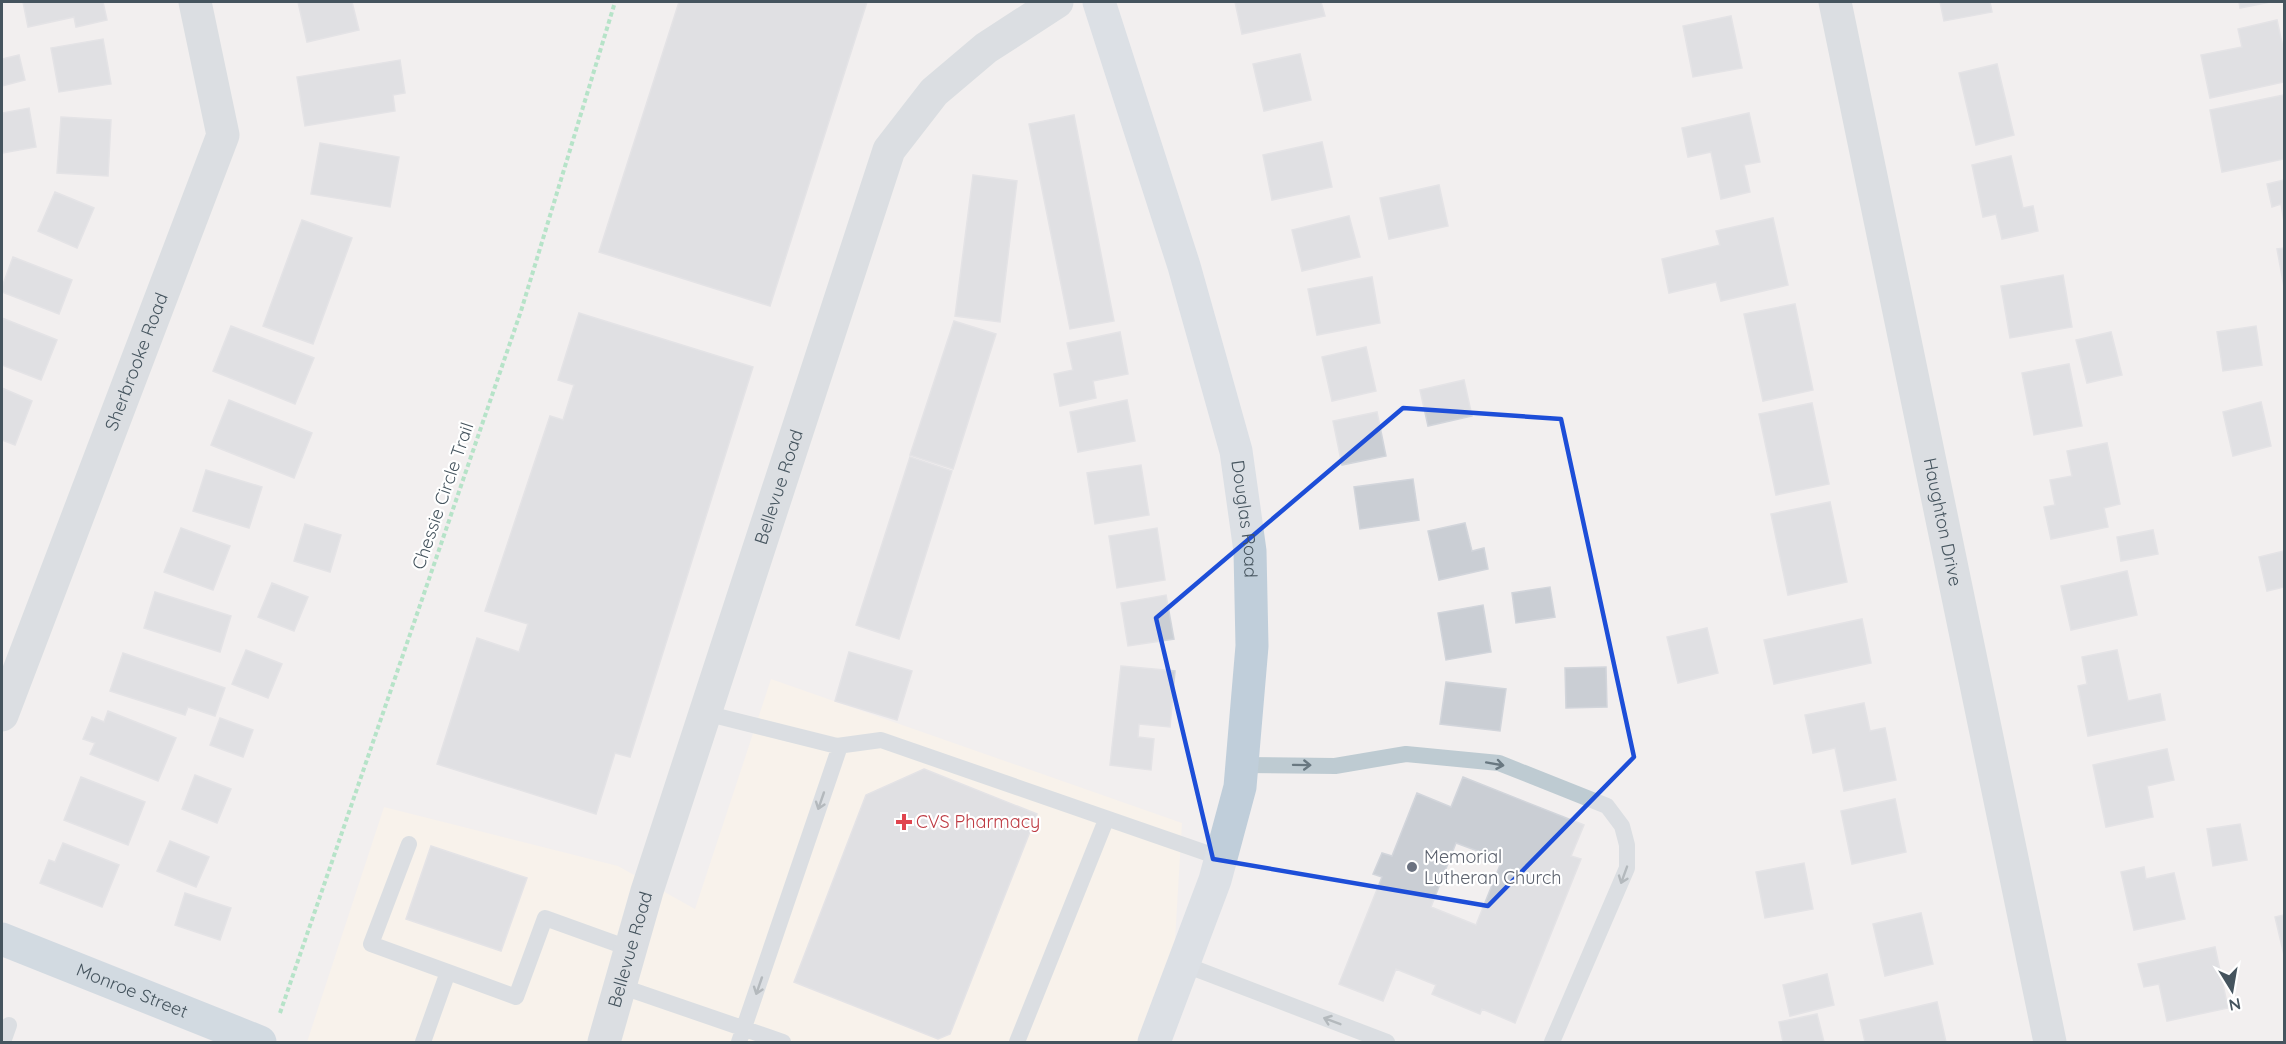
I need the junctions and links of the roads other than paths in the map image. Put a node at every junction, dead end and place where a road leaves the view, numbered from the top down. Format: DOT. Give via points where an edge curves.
graph roads {
  1 [pos="195,2"];
  2 [pos="1057,2"];
  3 [pos="1099,2"];
  4 [pos="1835,2"];
  5 [pos="705,713"];
  6 [pos="2,715"];
  7 [pos="840,746"];
  8 [pos="1243,765"];
  9 [pos="1106,820"];
  10 [pos="410,844"];
  11 [pos="1221,858"];
  12 [pos="2,939"];
  13 [pos="631,949"];
  14 [pos="1183,964"];
  15 [pos="448,972"];
  16 [pos="620,986"];
  17 [pos="9,1024"];
  18 [pos="742,1035"];
  19 [pos="3,1042"];
  20 [pos="260,1042"];
  21 [pos="423,1042"];
  22 [pos="604,1042"];
  23 [pos="783,1042"];
  24 [pos="1017,1042"];
  25 [pos="1154,1042"];
  26 [pos="1387,1042"];
  27 [pos="1552,1042"];
  28 [pos="2050,1042"];
  1 -- 6 [label="street, Sherbrooke Road" via="223,135"];
  2 -- 5 [label="street, Bellevue Road" via="986,48 934,93 889,150"];
  3 -- 8 [label="street, Douglas Road" via="1184,266 1236,451 1244,500 1252,646"];
  4 -- 28 [label="street, Haughton Drive"];
  5 -- 7 [label="lane"];
  5 -- 13 [label="street, Bellevue Road"];
  7 -- 9 [label="lane" via="881,740"];
  7 -- 18 [label="lane, one-way"];
  8 -- 11 [label="street, Douglas Road"];
  8 -- 27 [label="lane, one-way" via="1335,766 1406,754 1499,763 1607,806 1622,826 1627,868"];
  9 -- 11 [label="lane"];
  9 -- 24 [label="lane"];
  10 -- 15 [label="lane" via="372,944"];
  11 -- 14 [label="street, Douglas Road"];
  12 -- 20 [label="main road, Monroe Street"];
  13 -- 15 [label="lane" via="544,918 516,997"];
  13 -- 16 [label="street, Bellevue Road"];
  14 -- 25 [label="street, Douglas Road"];
  26 -- 14 [label="lane, one-way"];
  15 -- 21 [label="lane"];
  16 -- 18 [label="lane"];
  16 -- 22 [label="street, Bellevue Road"];
  17 -- 19 [label="lane"];
  18 -- 23 [label="lane"];
}
